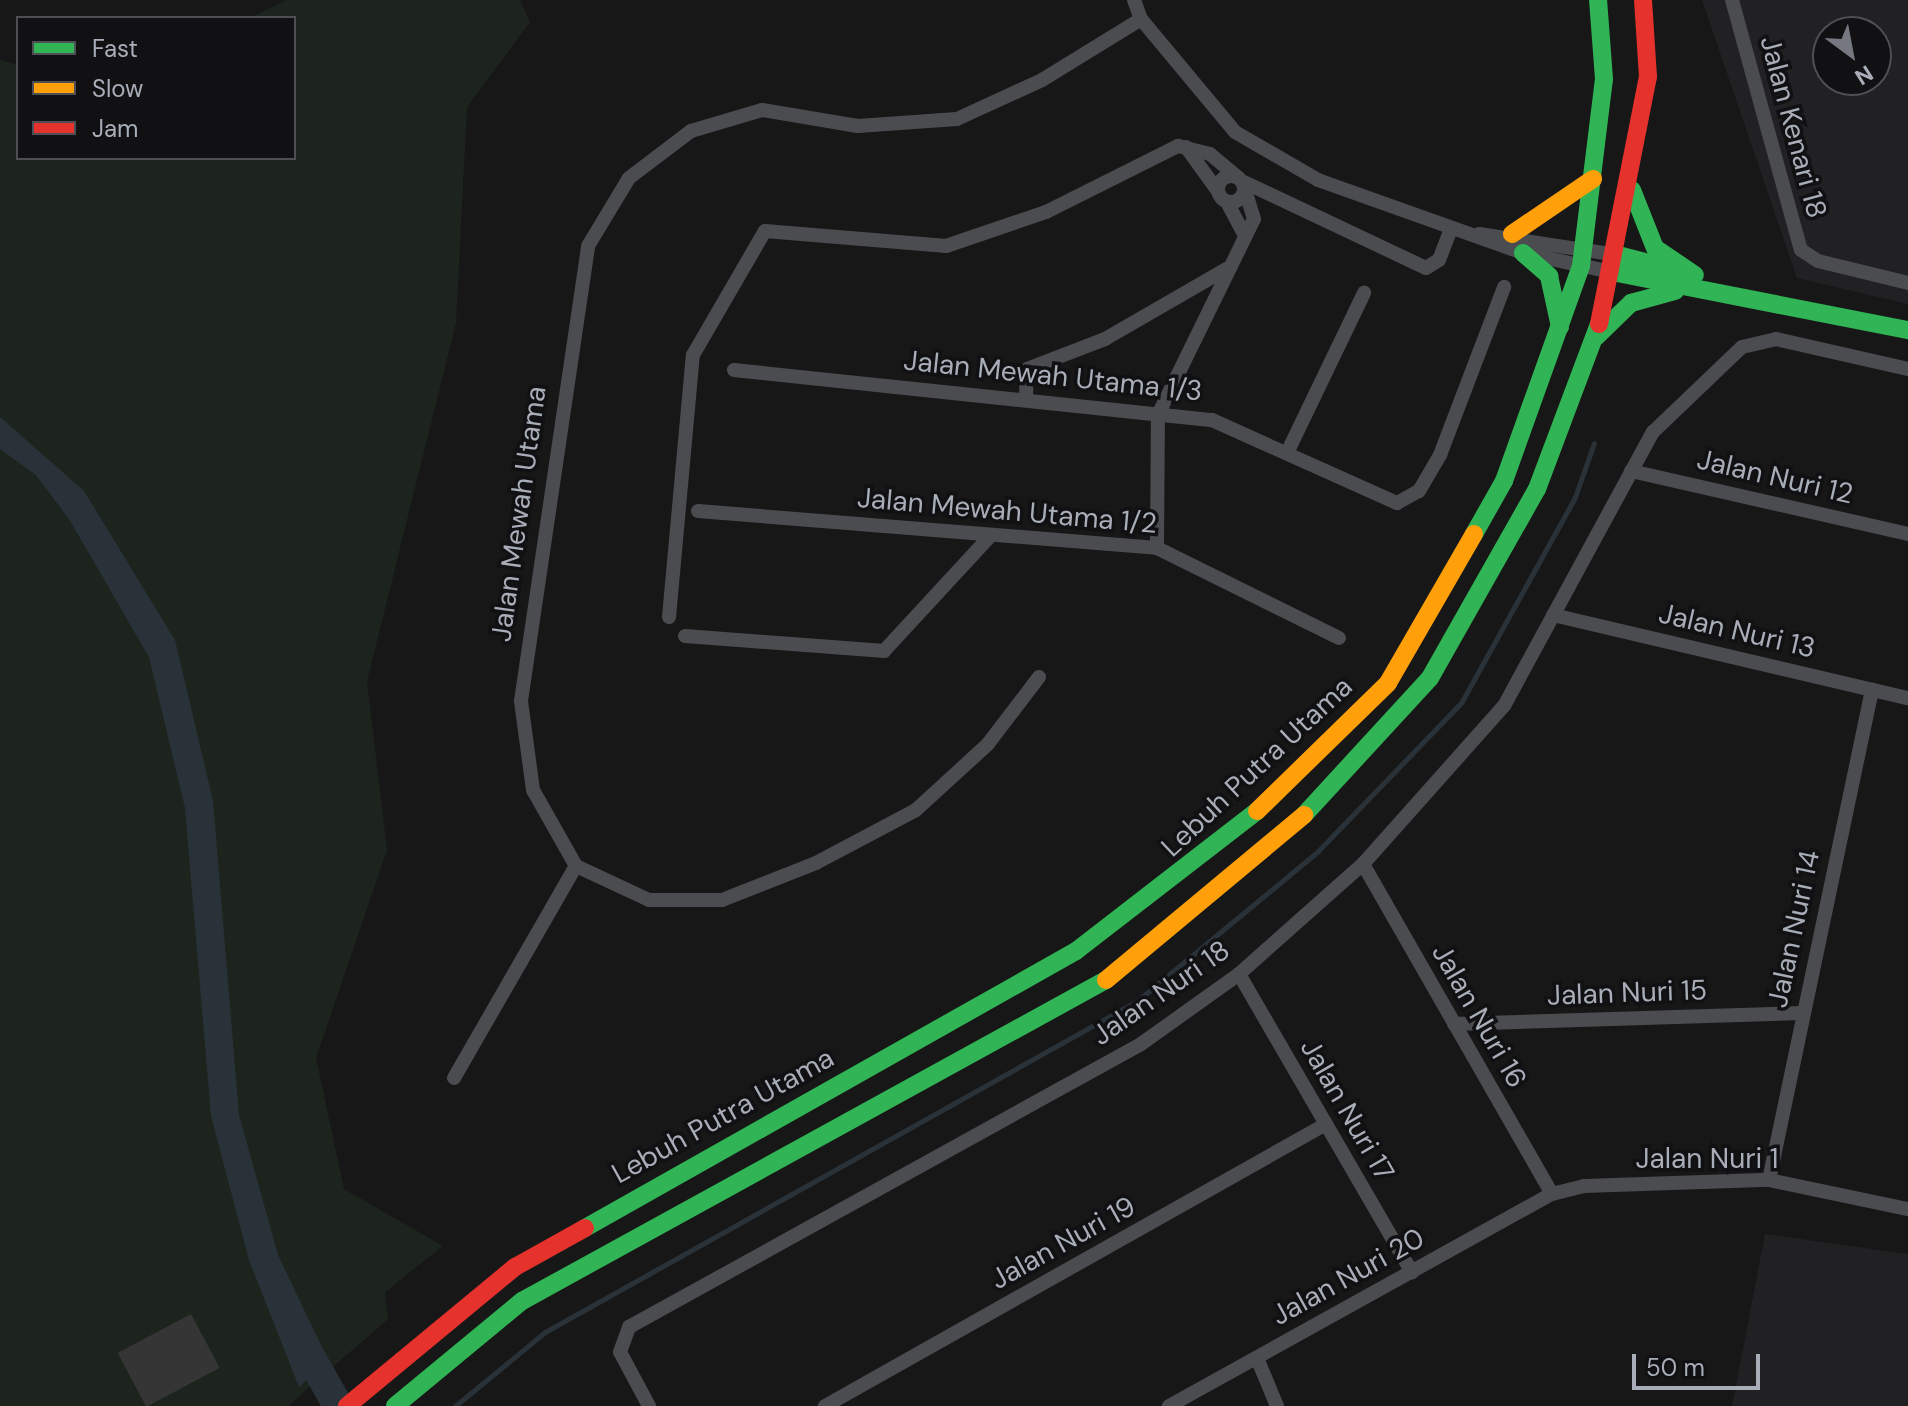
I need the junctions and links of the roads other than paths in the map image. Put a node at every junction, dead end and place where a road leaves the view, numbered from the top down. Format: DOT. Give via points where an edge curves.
graph roads {
  1 [pos="1134,0"];
  2 [pos="1598,0"];
  3 [pos="1643,0"];
  4 [pos="1732,0"];
  5 [pos="1141,19"];
  6 [pos="1186,147"];
  7 [pos="1635,158"];
  8 [pos="1593,179"];
  9 [pos="1242,182"];
  10 [pos="1222,196"];
  11 [pos="1451,228"];
  12 [pos="1244,234"];
  13 [pos="1467,234"];
  14 [pos="1512,234"];
  15 [pos="1523,253"];
  16 [pos="1583,257"];
  17 [pos="1615,263"];
  18 [pos="1226,269"];
  19 [pos="1693,282"];
  20 [pos="1908,283"];
  21 [pos="1504,287"];
  22 [pos="1364,293"];
  23 [pos="1560,327"];
  24 [pos="1908,330"];
  25 [pos="1594,340"];
  26 [pos="1908,369"];
  27 [pos="734,370"];
  28 [pos="1026,397"];
  29 [pos="1158,415"];
  30 [pos="1287,453"];
  31 [pos="1631,471"];
  32 [pos="698,511"];
  33 [pos="1908,534"];
  34 [pos="991,535"];
  35 [pos="1157,548"];
  36 [pos="1553,615"];
  37 [pos="669,617"];
  38 [pos="685,636"];
  39 [pos="1339,638"];
  40 [pos="1039,677"];
  41 [pos="1872,690"];
  42 [pos="1908,698"];
  43 [pos="1363,864"];
  44 [pos="576,866"];
  45 [pos="1239,974"];
  46 [pos="1802,1013"];
  47 [pos="1454,1024"];
  48 [pos="454,1078"];
  49 [pos="1326,1124"];
  50 [pos="1769,1180"];
  51 [pos="1552,1194"];
  52 [pos="1908,1209"];
  53 [pos="1412,1272"];
  54 [pos="1257,1358"];
  55 [pos="347,1406"];
  56 [pos="395,1406"];
  57 [pos="649,1406"];
  58 [pos="825,1406"];
  59 [pos="1169,1406"];
  60 [pos="1277,1406"];
  1 -- 5 [label="street"];
  2 -- 8 [label="main road, Lebuh Putra Utama" via="1604,79"];
  3 -- 7 [label="main road, Lebuh Putra Utama" via="1648,77"];
  4 -- 20 [label="street, Jalan Kenari 18" via="1801,250"];
  5 -- 11 [label="street" via="1235,132 1318,180"];
  5 -- 44 [label="street, Jalan Mewah Utama" via="1042,80 957,119 858,126 762,110 691,131 629,178 585,260 521,701 533,790"];
  6 -- 9 [label="street" via="1210,154"];
  6 -- 10 [label="street"];
  6 -- 37 [label="street" via="1167,148 1046,212 946,246 765,231 693,355"];
  7 -- 17 [label="main road, Lebuh Putra Utama"];
  7 -- 19 [label="main road" via="1633,206 1642,228"];
  8 -- 14 [label="main road"];
  8 -- 16 [label="main road, Lebuh Putra Utama"];
  9 -- 10 [label="street" via="1237,201"];
  9 -- 10 [label="street" via="1224,177"];
  9 -- 11 [label="street" via="1426,268 1439,260"];
  9 -- 12 [label="street" via="1255,205"];
  10 -- 12 [label="street"];
  11 -- 13 [label="street"];
  12 -- 18 [label="street"];
  13 -- 14 [label="street"];
  13 -- 15 [label="street"];
  14 -- 16 [label="street"];
  15 -- 16 [label="street"];
  15 -- 23 [label="main road" via="1549,276"];
  16 -- 17 [label="street"];
  16 -- 23 [label="main road, Lebuh Putra Utama"];
  17 -- 19 [label="main road"];
  17 -- 25 [label="main road, Lebuh Putra Utama"];
  18 -- 28 [label="street" via="1105,339 1032,366 1025,374"];
  18 -- 29 [label="street"];
  19 -- 24 [label="main road"];
  19 -- 25 [label="main road" via="1631,303"];
  21 -- 30 [label="street, Jalan Mewah Utama 1/3" via="1440,455 1419,491 1397,503"];
  22 -- 30 [label="street"];
  23 -- 55 [label="main road, Lebuh Putra Utama" via="1504,481 1403,659 1264,805 1076,951 515,1267"];
  25 -- 56 [label="main road, Lebuh Putra Utama" via="1537,489 1430,678 1288,832 1103,983 522,1301"];
  26 -- 31 [label="street" via="1776,339 1753,341 1653,432"];
  27 -- 28 [label="street, Jalan Mewah Utama 1/3"];
  28 -- 29 [label="street, Jalan Mewah Utama 1/3"];
  29 -- 30 [label="street, Jalan Mewah Utama 1/3" via="1212,420"];
  29 -- 35 [label="street"];
  31 -- 33 [label="street, Jalan Nuri 12"];
  31 -- 36 [label="street, Jalan Nuri 18"];
  32 -- 34 [label="street, Jalan Mewah Utama 1/2"];
  34 -- 35 [label="street, Jalan Mewah Utama 1/2"];
  34 -- 38 [label="street" via="884,651"];
  35 -- 39 [label="street, Jalan Mewah Utama 1/2"];
  36 -- 41 [label="street, Jalan Nuri 13"];
  36 -- 43 [label="street, Jalan Nuri 18" via="1504,706"];
  40 -- 44 [label="street" via="988,744 916,810 816,863 722,900 649,900"];
  41 -- 42 [label="street, Jalan Nuri 13"];
  41 -- 46 [label="street, Jalan Nuri 14"];
  43 -- 45 [label="street, Jalan Nuri 18"];
  43 -- 47 [label="street, Jalan Nuri 16"];
  44 -- 48 [label="street"];
  45 -- 49 [label="street, Jalan Nuri 17"];
  45 -- 57 [label="street, Jalan Nuri 18" via="1141,1044 629,1327 620,1352"];
  46 -- 47 [label="street, Jalan Nuri 15"];
  46 -- 50 [label="street, Jalan Nuri 14"];
  47 -- 51 [label="street, Jalan Nuri 16"];
  49 -- 53 [label="street, Jalan Nuri 17"];
  49 -- 58 [label="street, Jalan Nuri 19"];
  50 -- 51 [label="street, Jalan Nuri 1" via="1584,1186"];
  50 -- 52 [label="street, Jalan Nuri 1"];
  51 -- 53 [label="street, Jalan Nuri 20"];
  53 -- 54 [label="street, Jalan Nuri 20"];
  54 -- 59 [label="street, Jalan Nuri 20"];
  54 -- 60 [label="street"];
}
